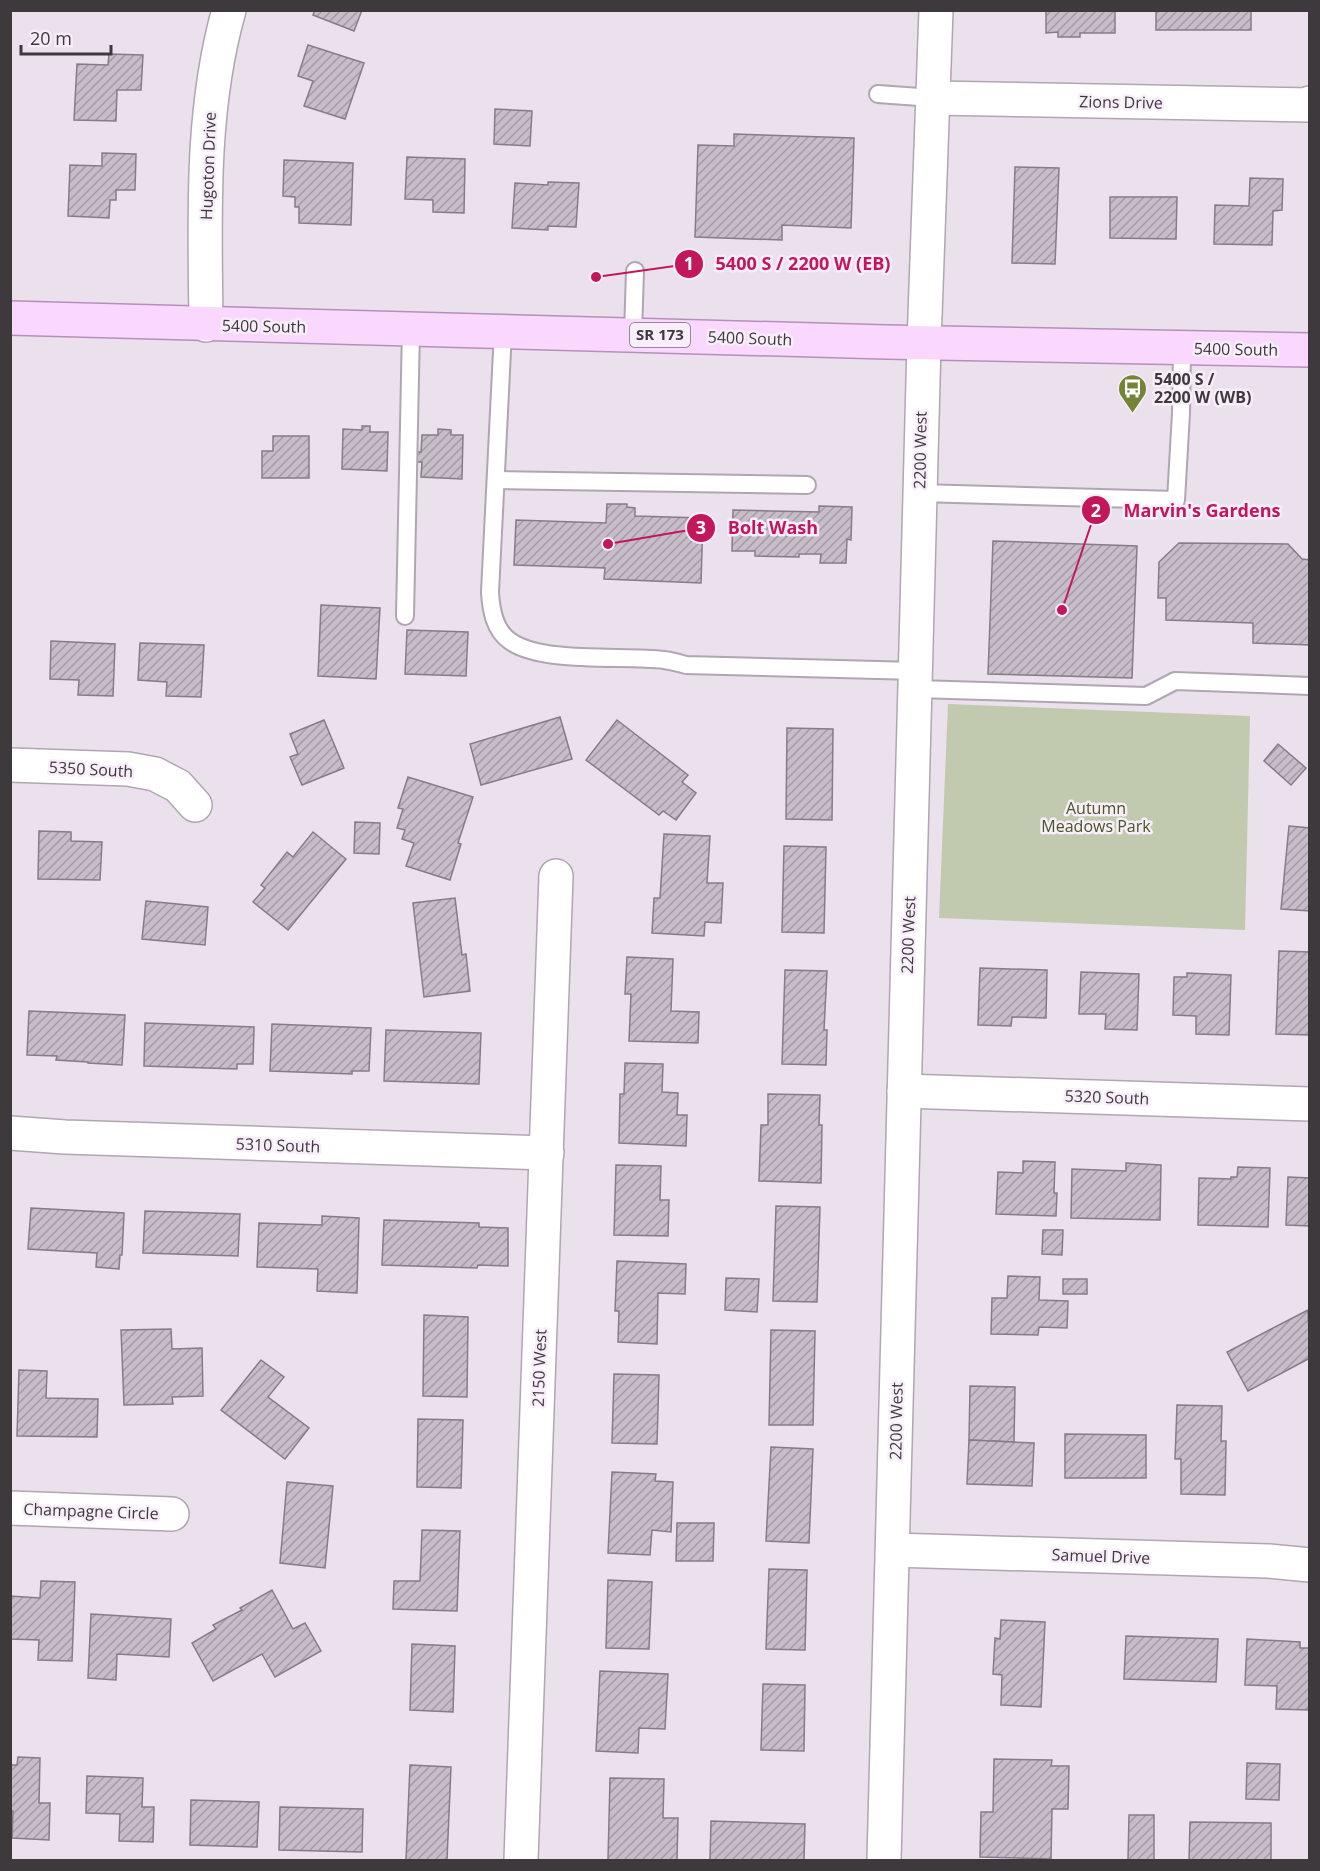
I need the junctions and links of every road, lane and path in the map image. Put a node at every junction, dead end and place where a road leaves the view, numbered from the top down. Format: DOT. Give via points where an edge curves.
graph roads {
  1 [pos="230,10"];
  2 [pos="936,10"];
  3 [pos="878,94"];
  4 [pos="933,98"];
  5 [pos="1310,104"];
  6 [pos="635,271"];
  7 [pos="10,318"];
  8 [pos="206,324"];
  9 [pos="411,329"];
  10 [pos="503,332"];
  11 [pos="633,334"];
  12 [pos="924,343"];
  13 [pos="1182,348"];
  14 [pos="1310,350"];
  15 [pos="496,480"];
  16 [pos="807,485"];
  17 [pos="919,493"];
  18 [pos="405,616"];
  19 [pos="916,680"];
  20 [pos="1310,686"];
  21 [pos="10,765"];
  22 [pos="195,805"];
  23 [pos="556,876"];
  24 [pos="904,1090"];
  25 [pos="1310,1104"];
  26 [pos="10,1133"];
  27 [pos="547,1153"];
  28 [pos="10,1508"];
  29 [pos="172,1514"];
  30 [pos="893,1550"];
  31 [pos="1310,1565"];
  32 [pos="521,1860"];
  33 [pos="884,1860"];
  1 -- 8 [label="street, Hugoton Drive" via="217,59 209,119"];
  2 -- 4 [label="street, 2200 West"];
  3 -- 4 [label="lane"];
  4 -- 5 [label="street, Zions Drive"];
  4 -- 12 [label="street, 2200 West"];
  6 -- 11 [label="lane"];
  7 -- 8 [label="main road, 5400 South / SR 173"];
  8 -- 9 [label="main road, 5400 South / SR 173"];
  9 -- 10 [label="main road, 5400 South / SR 173"];
  9 -- 18 [label="lane"];
  10 -- 11 [label="main road, 5400 South / SR 173"];
  10 -- 15 [label="lane"];
  11 -- 12 [label="main road, 5400 South / SR 173"];
  12 -- 13 [label="main road, 5400 South / SR 173"];
  12 -- 17 [label="street, 2200 West"];
  13 -- 14 [label="main road, 5400 South / SR 173"];
  13 -- 17 [label="lane" via="1176,500"];
  15 -- 16 [label="lane"];
  15 -- 19 [label="lane" via="491,608 500,631 524,648 561,655"];
  17 -- 19 [label="street, 2200 West"];
  19 -- 20 [label="lane" via="1146,696 1175,681"];
  19 -- 24 [label="street, 2200 West"];
  21 -- 22 [label="street, 5350 South" via="128,769 155,774 178,786"];
  23 -- 27 [label="street, 2150 West"];
  24 -- 25 [label="street, 5320 South"];
  24 -- 30 [label="street, 2200 West"];
  26 -- 27 [label="street, 5310 South"];
  27 -- 32 [label="street, 2150 West"];
  28 -- 29 [label="street, Champagne Circle"];
  30 -- 31 [label="street, Samuel Drive"];
  30 -- 33 [label="street, 2200 West"];
}
